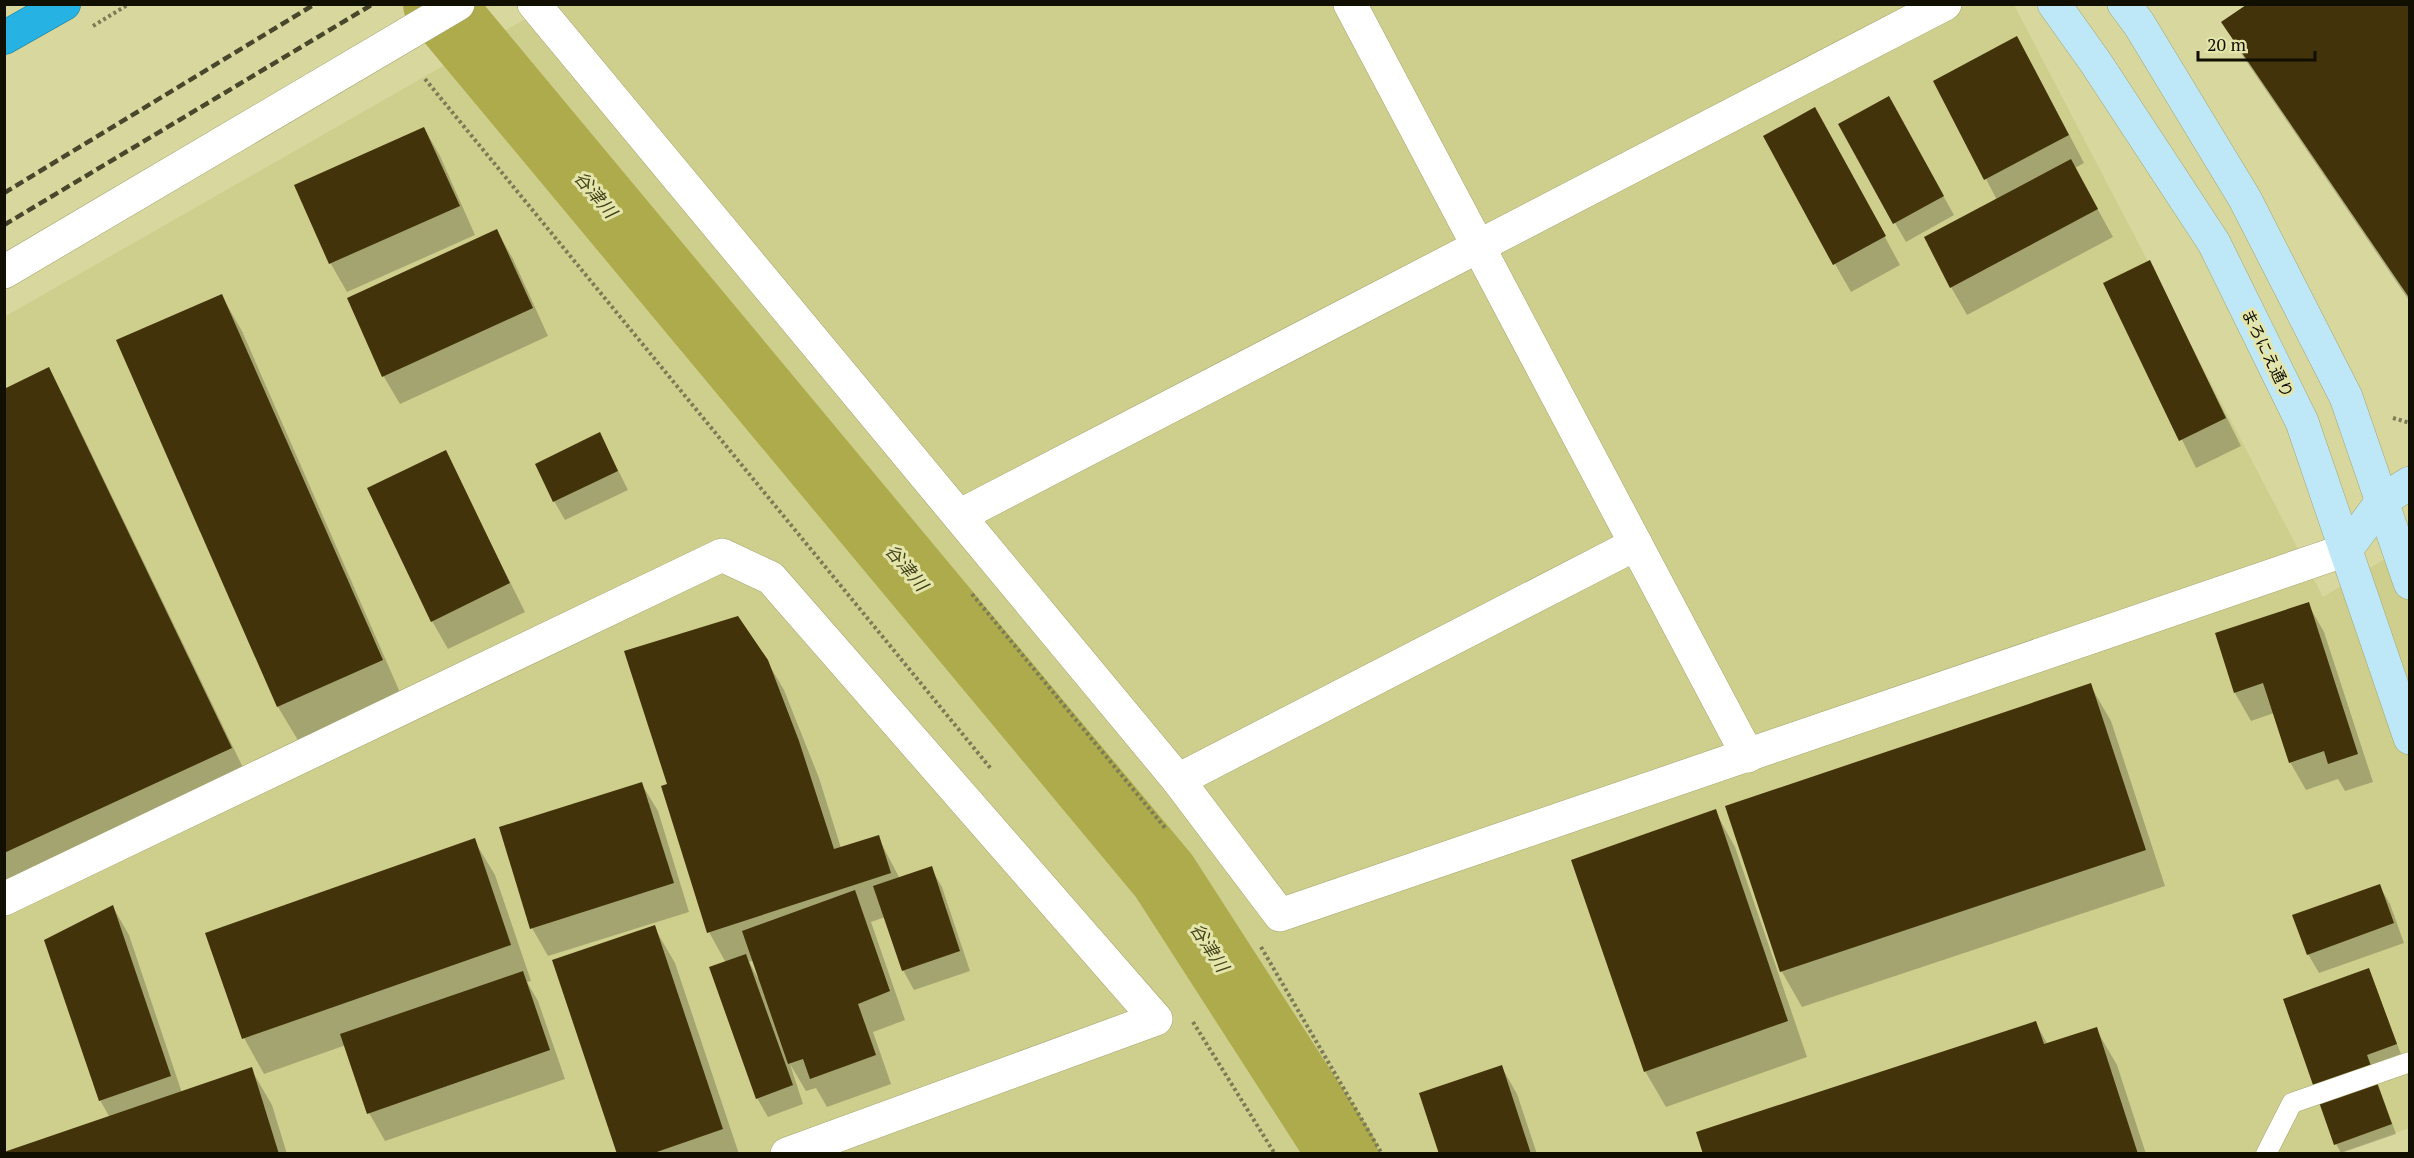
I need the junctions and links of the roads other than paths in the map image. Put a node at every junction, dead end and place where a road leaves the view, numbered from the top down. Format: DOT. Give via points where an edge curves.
graph roads {
  1 [pos="64,4"];
  2 [pos="458,4"];
  3 [pos="534,4"];
  4 [pos="1350,4"];
  5 [pos="1945,4"];
  6 [pos="2054,4"];
  7 [pos="2124,4"];
  8 [pos="4,38"];
  9 [pos="1478,246"];
  10 [pos="4,272"];
  11 [pos="2396,492"];
  12 [pos="958,516"];
  13 [pos="1636,544"];
  14 [pos="2346,550"];
  15 [pos="2406,561"];
  16 [pos="2409,738"];
  17 [pos="1748,756"];
  18 [pos="1178,780"];
  19 [pos="4,899"];
  20 [pos="2409,1062"];
  21 [pos="787,1154"];
  22 [pos="2266,1154"];
  1 -- 8 [label="highway"];
  2 -- 10 [label="street"];
  3 -- 12 [label="street"];
  4 -- 9 [label="street"];
  5 -- 9 [label="street"];
  6 -- 14 [label="street, まろにえ通り" via="2214,243 2302,422"];
  7 -- 11 [label="street" via="2245,199"];
  9 -- 12 [label="street"];
  9 -- 13 [label="street"];
  11 -- 14 [label="street"];
  11 -- 15 [label="street"];
  12 -- 18 [label="street"];
  13 -- 17 [label="street"];
  13 -- 18 [label="street"];
  14 -- 15 [label="street"];
  14 -- 16 [label="street, まろにえ通り"];
  14 -- 17 [label="street"];
  17 -- 18 [label="street" via="1280,915"];
  19 -- 21 [label="street" via="722,555 771,578 1156,1018"];
  20 -- 22 [label="lane" via="2292,1103"];
}
